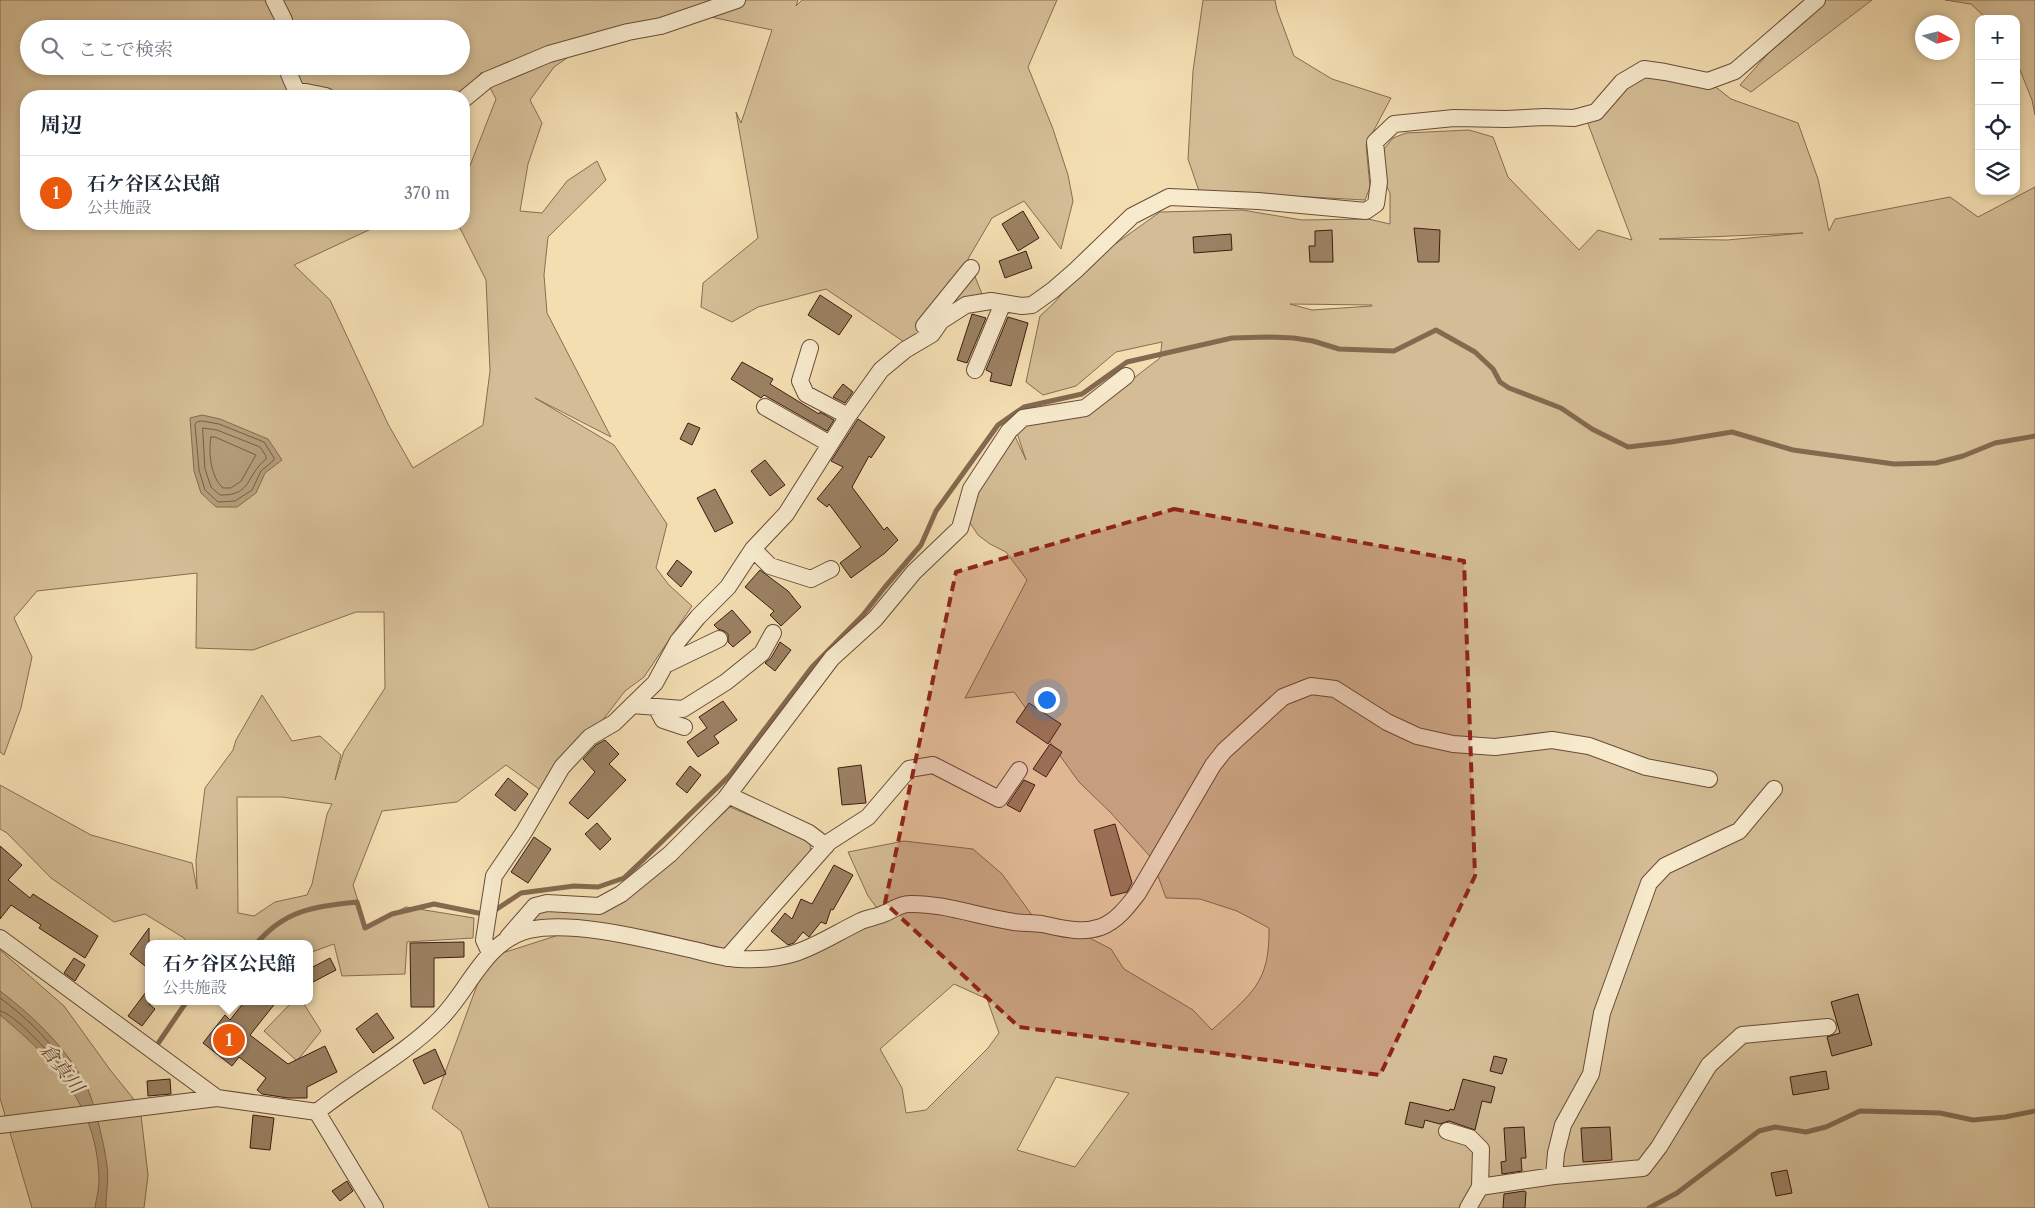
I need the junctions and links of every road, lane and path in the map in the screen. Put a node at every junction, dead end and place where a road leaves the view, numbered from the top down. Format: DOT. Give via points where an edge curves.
graph roads {
  1 [pos="274,0"];
  2 [pos="737,0"];
  3 [pos="1817,0"];
  4 [pos="284,20"];
  5 [pos="289,75"];
  6 [pos="296,90"];
  7 [pos="470,94"];
  8 [pos="972,268"];
  9 [pos="1004,303"];
  10 [pos="810,348"];
  11 [pos="905,350"];
  12 [pos="975,370"];
  13 [pos="1126,376"];
  14 [pos="765,407"];
  15 [pos="848,416"];
  16 [pos="830,444"];
  17 [pos="753,549"];
  18 [pos="831,569"];
  19 [pos="773,633"];
  20 [pos="719,639"];
  21 [pos="665,665"];
  22 [pos="632,705"];
  23 [pos="656,707"];
  24 [pos="684,727"];
  25 [pos="1019,770"];
  26 [pos="1709,779"];
  27 [pos="1774,789"];
  28 [pos="728,795"];
  29 [pos="826,846"];
  30 [pos="0,938"];
  31 [pos="504,940"];
  32 [pos="490,953"];
  33 [pos="727,958"];
  34 [pos="1828,1027"];
  35 [pos="217,1098"];
  36 [pos="317,1112"];
  37 [pos="0,1125"];
  38 [pos="1447,1131"];
  39 [pos="1554,1176"];
  40 [pos="1480,1187"];
  41 [pos="375,1208"];
  42 [pos="1468,1208"];
  1 -- 4 [label="street"];
  2 -- 7 [label="street" via="661,26 549,54 487,80"];
  3 -- 9 [label="street" via="1735,71 1708,81 1644,69 1622,82 1596,112 1574,118 1454,118 1394,124 1376,142 1379,182 1376,204 1366,211 1169,197 1132,216 1076,270 1032,305"];
  5 -- 6 [label="street"];
  8 -- 11 [label="street"];
  9 -- 11 [label="street" via="991,301 966,305 941,321 932,334"];
  9 -- 12 [label="street"];
  10 -- 15 [label="street" via="800,381 806,394"];
  11 -- 15 [label="street" via="881,370"];
  13 -- 28 [label="street" via="1085,408 1022,418 1008,430 971,489 960,528 914,572 875,619 832,658"];
  14 -- 16 [label="street"];
  15 -- 16 [label="street"];
  16 -- 17 [label="street" via="786,514"];
  17 -- 18 [label="street" via="770,566 811,579"];
  17 -- 21 [label="street" via="728,587 678,641"];
  19 -- 23 [label="street" via="762,653 719,687 683,709"];
  20 -- 21 [label="street"];
  21 -- 22 [label="street" via="655,683"];
  22 -- 23 [label="street"];
  22 -- 32 [label="street" via="614,723 590,737 562,767 494,876 484,940"];
  23 -- 24 [label="street" via="663,720"];
  25 -- 29 [label="street" via="999,799 933,765 909,769 868,817"];
  26 -- 33 [label="street" via="1646,766 1589,746 1552,740 1495,747 1453,744 1417,736 1387,722 1334,689 1311,686 1283,698 1224,751 1138,892 1123,912 1102,927 1076,931 906,904 863,920 796,954 775,959"];
  27 -- 39 [label="street" via="1739,831 1665,866 1649,883 1602,1013 1591,1074 1564,1125 1556,1152"];
  28 -- 29 [label="street" via="809,833"];
  28 -- 31 [label="street" via="670,854 621,894 599,906 547,903 535,906"];
  29 -- 33 [label="street"];
  30 -- 35 [label="street"];
  31 -- 32 [label="street"];
  31 -- 33 [label="street" via="529,930 566,927 628,936"];
  32 -- 36 [label="street" via="440,1020"];
  34 -- 39 [label="street" via="1742,1035 1709,1064 1643,1168"];
  35 -- 36 [label="street"];
  35 -- 37 [label="street"];
  36 -- 41 [label="street"];
  38 -- 40 [label="street" via="1470,1138 1481,1149"];
  39 -- 40 [label="street"];
  40 -- 42 [label="street"];
}
